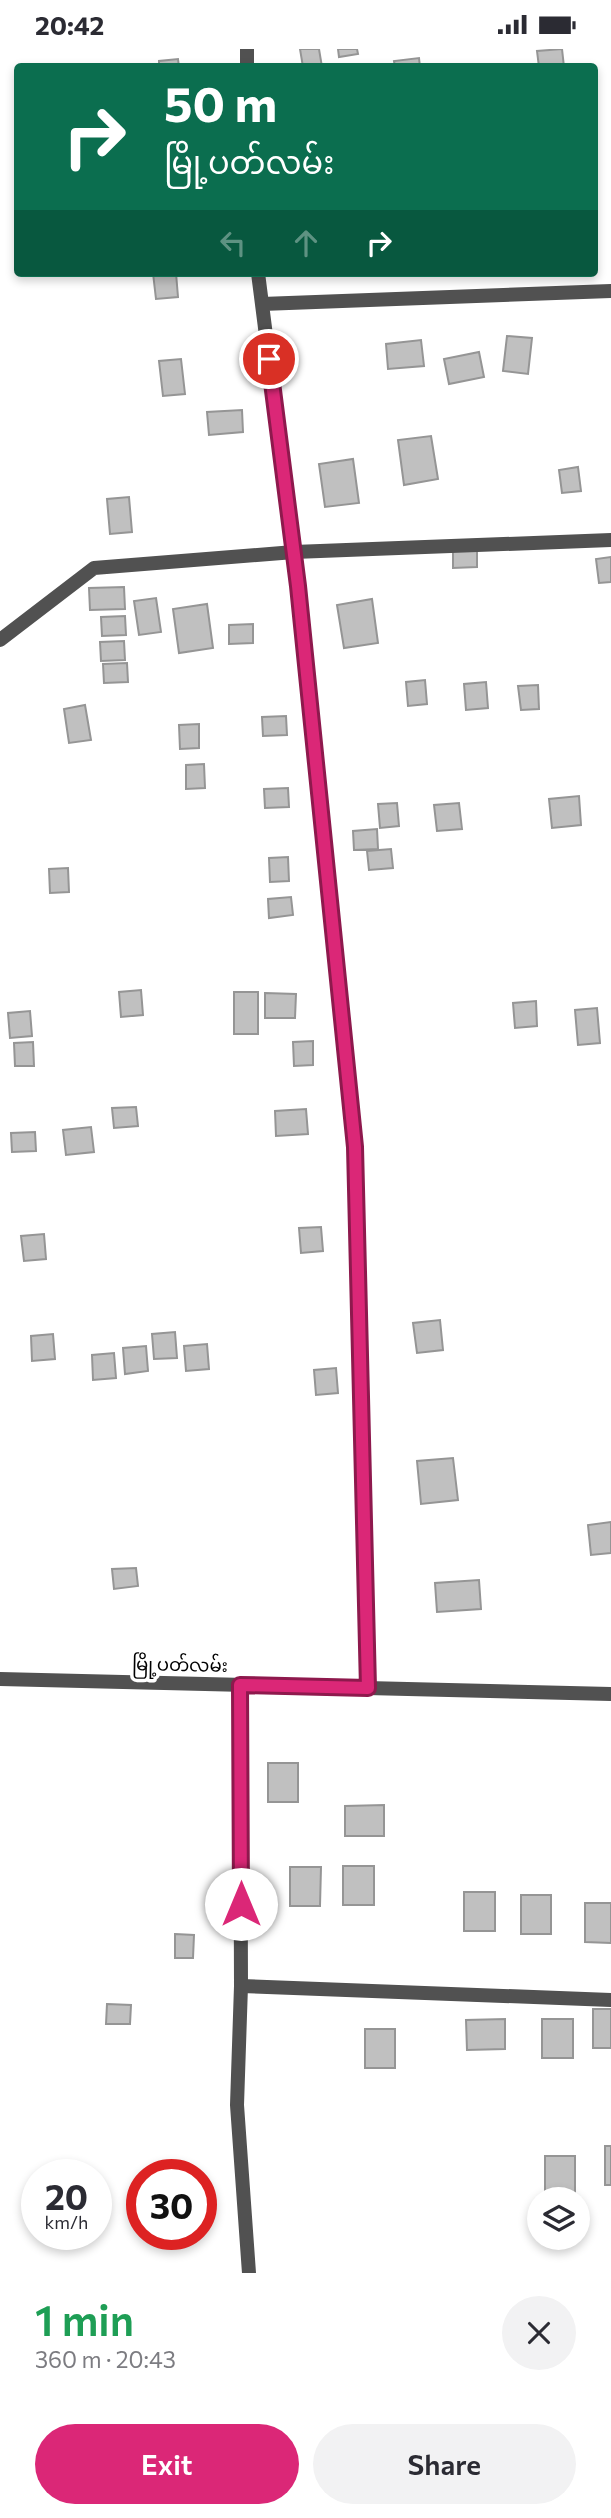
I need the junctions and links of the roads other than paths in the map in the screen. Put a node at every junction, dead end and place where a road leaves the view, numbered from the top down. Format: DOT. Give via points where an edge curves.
graph roads {
  1 [pos="259,277"];
  2 [pos="611,291"];
  3 [pos="262,304"];
  4 [pos="611,540"];
  5 [pos="294,552"];
  6 [pos="0,640"];
  7 [pos="0,1679"];
  8 [pos="240,1685"];
  9 [pos="368,1688"];
  10 [pos="611,1694"];
  11 [pos="241,1986"];
  12 [pos="611,2000"];
  13 [pos="249,2273"];
  1 -- 3 [label="street"];
  2 -- 3 [label="street"];
  3 -- 5 [label="street"];
  4 -- 5 [label="street"];
  5 -- 6 [label="street" via="94,568"];
  5 -- 9 [label="street" via="355,1147"];
  7 -- 8 [label="street, မြို့ပတ်လမ်း"];
  8 -- 9 [label="street, မြို့ပတ်လမ်း"];
  8 -- 11 [label="street"];
  9 -- 10 [label="street, မြို့ပတ်လမ်း"];
  11 -- 12 [label="street"];
  11 -- 13 [label="street" via="237,2105"];
}
